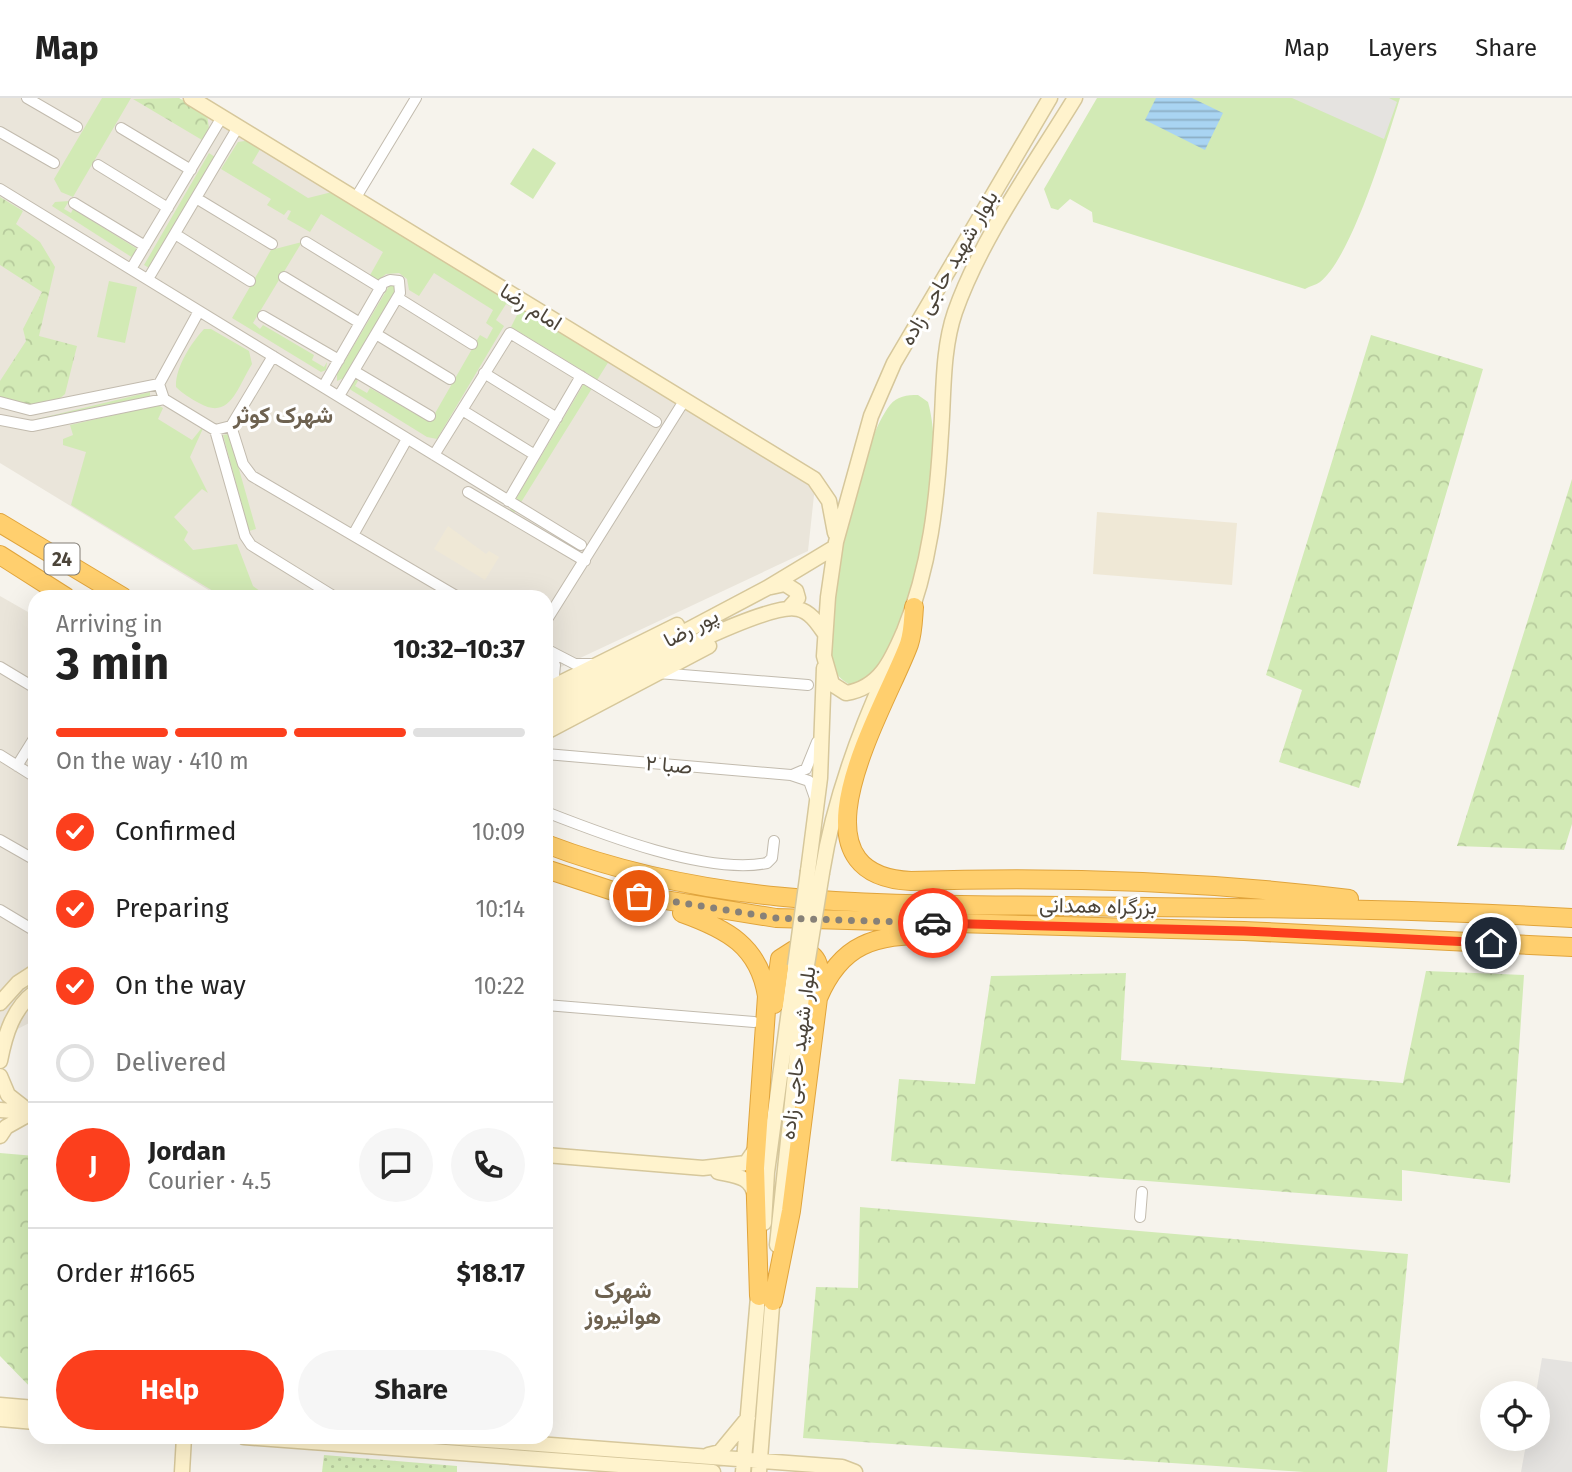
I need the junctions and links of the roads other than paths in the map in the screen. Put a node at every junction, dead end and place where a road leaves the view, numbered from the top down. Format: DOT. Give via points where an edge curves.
graph roads {
  1 [pos="27,98"];
  2 [pos="191,98"];
  3 [pos="416,98"];
  4 [pos="1050,98"];
  5 [pos="1075,98"];
  6 [pos="222,117"];
  7 [pos="76,127"];
  8 [pos="238,127"];
  9 [pos="121,128"];
  10 [pos="0,132"];
  11 [pos="54,163"];
  12 [pos="98,165"];
  13 [pos="191,170"];
  14 [pos="0,188"];
  15 [pos="196,198"];
  16 [pos="355,199"];
  17 [pos="74,203"];
  18 [pos="168,208"];
  19 [pos="174,234"];
  20 [pos="306,242"];
  21 [pos="272,244"];
  22 [pos="145,246"];
  23 [pos="131,269"];
  24 [pos="284,277"];
  25 [pos="148,279"];
  26 [pos="250,281"];
  27 [pos="381,288"];
  28 [pos="398,298"];
  29 [pos="199,311"];
  30 [pos="262,316"];
  31 [pos="360,323"];
  32 [pos="376,334"];
  33 [pos="472,344"];
  34 [pos="273,356"];
  35 [pos="339,360"];
  36 [pos="354,371"];
  37 [pos="484,373"];
  38 [pos="581,376"];
  39 [pos="450,379"];
  40 [pos="159,384"];
  41 [pos="323,387"];
  42 [pos="339,397"];
  43 [pos="164,398"];
  44 [pos="684,401"];
  45 [pos="0,402"];
  46 [pos="462,410"];
  47 [pos="430,416"];
  48 [pos="557,418"];
  49 [pos="0,420"];
  50 [pos="656,422"];
  51 [pos="231,426"];
  52 [pos="215,430"];
  53 [pos="407,439"];
  54 [pos="434,455"];
  55 [pos="535,455"];
  56 [pos="468,492"];
  57 [pos="508,501"];
  58 [pos="0,512"];
  59 [pos="0,523"];
  60 [pos="353,535"];
  61 [pos="835,544"];
  62 [pos="581,545"];
  63 [pos="0,555"];
  64 [pos="585,561"];
  65 [pos="68,562"];
  66 [pos="0,564"];
  67 [pos="43,583"];
  68 [pos="767,588"];
  69 [pos="54,590"];
  70 [pos="112,590"];
  71 [pos="324,590"];
  72 [pos="446,590"];
  73 [pos="914,607"];
  74 [pos="729,608"];
  75 [pos="789,608"];
  76 [pos="553,610"];
  77 [pos="738,625"];
  78 [pos="825,634"];
  79 [pos="553,653"];
  80 [pos="824,656"];
  81 [pos="893,657"];
  82 [pos="601,663"];
  83 [pos="0,667"];
  84 [pos="658,673"];
  85 [pos="28,684"];
  86 [pos="808,685"];
  87 [pos="553,687"];
  88 [pos="553,701"];
  89 [pos="553,714"];
  90 [pos="822,720"];
  91 [pos="553,728"];
  92 [pos="28,748"];
  93 [pos="0,755"];
  94 [pos="553,755"];
  95 [pos="17,766"];
  96 [pos="28,773"];
  97 [pos="791,775"];
  98 [pos="815,811"];
  99 [pos="553,815"];
  100 [pos="0,840"];
  101 [pos="774,841"];
  102 [pos="553,846"];
  103 [pos="28,856"];
  104 [pos="553,871"];
  105 [pos="815,872"];
  106 [pos="616,891"];
  107 [pos="0,910"];
  108 [pos="1432,910"];
  109 [pos="1572,918"];
  110 [pos="28,927"];
  111 [pos="1244,931"];
  112 [pos="1572,947"];
  113 [pos="28,977"];
  114 [pos="818,998"];
  115 [pos="28,1000"];
  116 [pos="0,1003"];
  117 [pos="553,1006"];
  118 [pos="754,1023"];
  119 [pos="0,1061"];
  120 [pos="0,1076"];
  121 [pos="762,1097"];
  122 [pos="28,1109"];
  123 [pos="0,1110"];
  124 [pos="28,1113"];
  125 [pos="28,1116"];
  126 [pos="0,1136"];
  127 [pos="757,1146"];
  128 [pos="553,1156"];
  129 [pos="703,1168"];
  130 [pos="1142,1192"];
  131 [pos="756,1203"];
  132 [pos="1140,1217"];
  133 [pos="766,1299"];
  134 [pos="0,1397"];
  135 [pos="0,1405"];
  136 [pos="28,1407"];
  137 [pos="28,1407"];
  138 [pos="749,1417"];
  139 [pos="0,1419"];
  140 [pos="28,1421"];
  141 [pos="184,1444"];
  142 [pos="319,1444"];
  143 [pos="540,1444"];
  144 [pos="702,1456"];
  145 [pos="744,1465"];
  146 [pos="555,1466"];
  147 [pos="760,1466"];
  148 [pos="182,1472"];
  149 [pos="697,1472"];
  150 [pos="713,1472"];
  151 [pos="855,1472"];
  1 -- 7 [label="street"];
  2 -- 6 [label="main road, امام رضا"];
  3 -- 16 [label="street"];
  4 -- 61 [label="main road, بلوار شهید حاجی زاده" via="894,363 862,446"];
  5 -- 73 [label="main road, بلوار شهید حاجی زاده" via="967,282 954,314 936,507"];
  6 -- 8 [label="main road, امام رضا"];
  6 -- 13 [label="street"];
  8 -- 15 [label="street"];
  8 -- 16 [label="main road, امام رضا"];
  9 -- 13 [label="street"];
  10 -- 11 [label="street"];
  12 -- 18 [label="street"];
  13 -- 18 [label="street"];
  14 -- 23 [label="street"];
  15 -- 19 [label="street"];
  15 -- 21 [label="street"];
  16 -- 44 [label="main road, امام رضا"];
  17 -- 22 [label="street"];
  18 -- 22 [label="street"];
  19 -- 25 [label="street"];
  19 -- 26 [label="street"];
  20 -- 27 [label="street"];
  22 -- 23 [label="street"];
  23 -- 25 [label="street"];
  24 -- 31 [label="street"];
  25 -- 29 [label="street"];
  27 -- 28 [label="street" via="387,281 399,281"];
  27 -- 31 [label="street"];
  28 -- 32 [label="street"];
  28 -- 33 [label="street"];
  29 -- 34 [label="street"];
  29 -- 40 [label="street"];
  30 -- 35 [label="street"];
  31 -- 35 [label="street"];
  32 -- 36 [label="street"];
  32 -- 39 [label="street"];
  34 -- 41 [label="street"];
  34 -- 51 [label="street"];
  35 -- 41 [label="street"];
  36 -- 42 [label="street"];
  36 -- 47 [label="street"];
  37 -- 38 [label="street" via="510,333"];
  37 -- 46 [label="street"];
  37 -- 48 [label="street"];
  38 -- 48 [label="street"];
  38 -- 50 [label="street"];
  40 -- 43 [label="street"];
  40 -- 45 [label="street" via="30,410"];
  41 -- 42 [label="street"];
  42 -- 53 [label="street"];
  43 -- 49 [label="street" via="32,426"];
  43 -- 52 [label="street"];
  44 -- 61 [label="main road, امام رضا" via="814,479 829,501"];
  44 -- 64 [label="street"];
  46 -- 54 [label="street"];
  46 -- 55 [label="street"];
  48 -- 55 [label="street"];
  51 -- 52 [label="street"];
  51 -- 60 [label="street" via="243,464 252,476"];
  52 -- 71 [label="street" via="251,545"];
  53 -- 54 [label="street"];
  53 -- 60 [label="street"];
  54 -- 57 [label="street"];
  55 -- 57 [label="street"];
  56 -- 64 [label="street"];
  57 -- 62 [label="street"];
  58 -- 65 [label="highway"];
  59 -- 65 [label="highway, 24"];
  60 -- 72 [label="street"];
  61 -- 68 [label="main road, پور رضا"];
  61 -- 78 [label="main road, بلوار شهید حاجی زاده"];
  63 -- 67 [label="highway, 24"];
  64 -- 76 [label="street"];
  65 -- 70 [label="highway, 24"];
  66 -- 67 [label="highway"];
  67 -- 69 [label="highway, 24"];
  68 -- 74 [label="main road, پور رضا"];
  68 -- 75 [label="main road" via="792,586 798,598"];
  73 -- 81 [label="main road, بلوار شهید حاجی زاده"];
  73 -- 108 [label="highway" via="909,643 855,775 846,810 851,847 875,875 911,881 1021,878 1129,882 1307,894"];
  74 -- 82 [label="main road" via="706,611"];
  74 -- 88 [label="main road, پور رضا"];
  75 -- 77 [label="main road, پور رضا"];
  75 -- 78 [label="main road" via="808,613"];
  77 -- 84 [label="main road"];
  77 -- 89 [label="main road, پور رضا"];
  78 -- 80 [label="main road, بلوار شهید حاجی زاده"];
  79 -- 82 [label="street" via="575,664"];
  80 -- 81 [label="main road" via="832,684 846,693 873,683"];
  80 -- 90 [label="main road, بلوار شهید حاجی زاده"];
  81 -- 105 [label="main road, بلوار شهید حاجی زاده" via="841,784"];
  82 -- 87 [label="main road"];
  83 -- 85 [label="street"];
  84 -- 86 [label="street"];
  84 -- 91 [label="main road"];
  90 -- 97 [label="street" via="811,761"];
  90 -- 98 [label="main road, بلوار شهید حاجی زاده"];
  92 -- 95 [label="street"];
  93 -- 95 [label="street"];
  94 -- 97 [label="street, صبا ۲"];
  95 -- 96 [label="street"];
  97 -- 98 [label="street" via="808,780"];
  98 -- 105 [label="main road, بلوار شهید حاجی زاده"];
  99 -- 101 [label="street" via="643,847 729,863 766,863 772,858"];
  100 -- 103 [label="street"];
  102 -- 108 [label="highway, بزرگراه همدانی" via="626,871 780,899"];
  104 -- 106 [label="highway, بزرگراه همدانی"];
  105 -- 133 [label="main road, بلوار شهید حاجی زاده, bridge"];
  106 -- 111 [label="highway, بزرگراه همدانی" via="776,918"];
  106 -- 121 [label="highway" via="701,920 740,942 755,959 764,974 767,996"];
  107 -- 110 [label="street"];
  108 -- 109 [label="highway, بزرگراه همدانی"];
  111 -- 112 [label="highway, بزرگراه همدانی"];
  111 -- 114 [label="highway" via="1107,936 930,934 874,939 838,962"];
  113 -- 116 [label="main road"];
  114 -- 121 [label="highway" via="816,957 802,950 786,953 780,959"];
  114 -- 133 [label="highway" via="791,1211"];
  115 -- 119 [label="main road" via="5,1037"];
  117 -- 118 [label="street"];
  120 -- 122 [label="main road" via="8,1095"];
  121 -- 127 [label="highway"];
  123 -- 124 [label="main road"];
  125 -- 126 [label="main road"];
  127 -- 129 [label="main road" via="746,1163"];
  127 -- 131 [label="highway"];
  128 -- 129 [label="main road"];
  129 -- 131 [label="main road" via="745,1178"];
  130 -- 132 [label="street"];
  131 -- 133 [label="highway"];
  133 -- 138 [label="main road, بلوار شهید حاجی زاده"];
  133 -- 147 [label="main road, بلوار شهید حاجی زاده"];
  134 -- 136 [label="main road"];
  135 -- 137 [label="main road"];
  138 -- 144 [label="main road" via="720,1452"];
  138 -- 145 [label="main road, بلوار شهید حاجی زاده"];
  139 -- 140 [label="main road"];
  141 -- 148 [label="main road"];
  142 -- 146 [label="main road"];
  143 -- 144 [label="main road"];
  144 -- 145 [label="main road"];
  145 -- 147 [label="main road"];
  146 -- 149 [label="main road"];
  147 -- 151 [label="main road" via="842,1467"];
  149 -- 150 [label="main road"];
}
